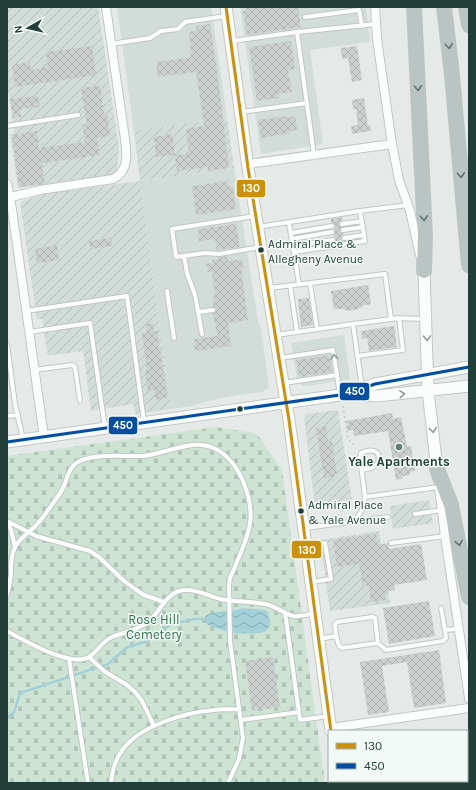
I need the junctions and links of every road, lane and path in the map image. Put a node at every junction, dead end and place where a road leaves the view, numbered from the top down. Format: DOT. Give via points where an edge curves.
graph roads {
  1 [pos="106,7"];
  2 [pos="375,7"];
  3 [pos="414,7"];
  4 [pos="444,7"];
  5 [pos="466,7"];
  6 [pos="226,11"];
  7 [pos="305,17"];
  8 [pos="376,24"];
  9 [pos="469,25"];
  10 [pos="362,26"];
  11 [pos="297,32"];
  12 [pos="230,41"];
  13 [pos="111,44"];
  14 [pos="307,103"];
  15 [pos="241,112"];
  16 [pos="78,115"];
  17 [pos="7,126"];
  18 [pos="392,144"];
  19 [pos="314,155"];
  20 [pos="248,164"];
  21 [pos="7,184"];
  22 [pos="8,197"];
  23 [pos="408,205"];
  24 [pos="360,211"];
  25 [pos="257,221"];
  26 [pos="362,221"];
  27 [pos="289,223"];
  28 [pos="342,224"];
  29 [pos="332,226"];
  30 [pos="363,227"];
  31 [pos="343,230"];
  32 [pos="332,232"];
  33 [pos="291,233"];
  34 [pos="364,234"];
  35 [pos="344,238"];
  36 [pos="292,239"];
  37 [pos="333,240"];
  38 [pos="345,244"];
  39 [pos="293,246"];
  40 [pos="334,246"];
  41 [pos="261,247"];
  42 [pos="294,252"];
  43 [pos="184,256"];
  44 [pos="469,265"];
  45 [pos="424,271"];
  46 [pos="310,283"];
  47 [pos="299,284"];
  48 [pos="290,286"];
  49 [pos="267,288"];
  50 [pos="168,290"];
  51 [pos="213,310"];
  52 [pos="26,311"];
  53 [pos="198,312"];
  54 [pos="399,318"];
  55 [pos="392,319"];
  56 [pos="426,319"];
  57 [pos="352,324"];
  58 [pos="317,329"];
  59 [pos="29,332"];
  60 [pos="296,332"];
  61 [pos="202,334"];
  62 [pos="275,335"];
  63 [pos="174,338"];
  64 [pos="7,344"];
  65 [pos="357,356"];
  66 [pos="278,358"];
  67 [pos="469,367"];
  68 [pos="34,370"];
  69 [pos="428,374"];
  70 [pos="337,375"];
  71 [pos="282,383"];
  72 [pos="469,386"];
  73 [pos="362,389"];
  74 [pos="428,391"];
  75 [pos="343,398"];
  76 [pos="80,401"];
  77 [pos="286,403"];
  78 [pos="18,415"];
  79 [pos="7,416"];
  80 [pos="144,423"];
  81 [pos="105,428"];
  82 [pos="44,437"];
  83 [pos="23,440"];
  84 [pos="7,442"];
  85 [pos="354,445"];
  86 [pos="437,469"];
  87 [pos="362,470"];
  88 [pos="439,487"];
  89 [pos="365,497"];
  90 [pos="442,510"];
  91 [pos="415,514"];
  92 [pos="388,517"];
  93 [pos="7,521"];
  94 [pos="355,522"];
  95 [pos="303,528"];
  96 [pos="28,532"];
  97 [pos="445,536"];
  98 [pos="391,543"];
  99 [pos="306,546"];
  100 [pos="15,547"];
  101 [pos="9,566"];
  102 [pos="310,582"];
  103 [pos="7,595"];
  104 [pos="469,597"];
  105 [pos="229,600"];
  106 [pos="164,602"];
  107 [pos="441,608"];
  108 [pos="285,612"];
  109 [pos="315,614"];
  110 [pos="458,628"];
  111 [pos="445,630"];
  112 [pos="7,631"];
  113 [pos="336,636"];
  114 [pos="318,639"];
  115 [pos="378,643"];
  116 [pos="89,657"];
  117 [pos="70,658"];
  118 [pos="469,698"];
  119 [pos="469,708"];
  120 [pos="239,709"];
  121 [pos="299,712"];
  122 [pos="329,716"];
  123 [pos="241,720"];
  124 [pos="154,726"];
  125 [pos="331,730"];
  126 [pos="88,783"];
  127 [pos="111,783"];
  128 [pos="228,783"];
  1 -- 13 [label="street"];
  2 -- 8 [label="street"];
  3 -- 45 [label="highway, one-way" via="425,236"];
  4 -- 44 [label="highway, one-way"];
  5 -- 9 [label="highway"];
  6 -- 12 [label="main road"];
  6 -- 13 [label="lane" via="185,22 178,29 160,31 150,38"];
  7 -- 10 [label="lane" via="359,10"];
  8 -- 10 [label="lane"];
  8 -- 18 [label="street"];
  10 -- 11 [label="lane"];
  11 -- 12 [label="lane"];
  11 -- 14 [label="lane"];
  12 -- 15 [label="main road"];
  13 -- 22 [label="street" via="126,145 123,171 113,179"];
  14 -- 15 [label="lane"];
  14 -- 19 [label="lane"];
  15 -- 20 [label="main road"];
  16 -- 17 [label="lane"];
  18 -- 19 [label="street"];
  18 -- 23 [label="street" via="399,180"];
  19 -- 20 [label="street"];
  20 -- 25 [label="main road"];
  21 -- 22 [label="street"];
  22 -- 52 [label="street"];
  23 -- 24 [label="lane"];
  23 -- 45 [label="street"];
  24 -- 26 [label="lane"];
  24 -- 27 [label="lane"];
  25 -- 27 [label="lane"];
  25 -- 41 [label="main road"];
  25 -- 43 [label="lane" via="172,229 176,257"];
  26 -- 28 [label="lane"];
  26 -- 30 [label="lane"];
  27 -- 33 [label="lane"];
  29 -- 33 [label="lane"];
  30 -- 31 [label="lane"];
  30 -- 34 [label="lane"];
  32 -- 36 [label="lane"];
  33 -- 36 [label="lane"];
  34 -- 35 [label="lane"];
  34 -- 38 [label="lane" via="365,241"];
  36 -- 39 [label="lane"];
  37 -- 39 [label="lane"];
  39 -- 42 [label="lane"];
  40 -- 42 [label="lane"];
  41 -- 43 [label="lane" via="219,254"];
  41 -- 49 [label="main road"];
  42 -- 47 [label="lane"];
  43 -- 53 [label="lane"];
  45 -- 56 [label="main road"];
  46 -- 47 [label="lane"];
  46 -- 55 [label="lane" via="385,274"];
  46 -- 58 [label="lane"];
  47 -- 48 [label="lane"];
  48 -- 49 [label="lane"];
  48 -- 60 [label="lane"];
  49 -- 62 [label="main road"];
  50 -- 63 [label="lane"];
  51 -- 53 [label="lane"];
  52 -- 59 [label="street"];
  52 -- 80 [label="lane" via="127,296"];
  53 -- 61 [label="lane"];
  54 -- 55 [label="lane"];
  54 -- 56 [label="lane"];
  54 -- 65 [label="lane" via="403,350"];
  55 -- 57 [label="lane"];
  56 -- 69 [label="main road, one-way"];
  57 -- 58 [label="lane"];
  57 -- 65 [label="lane"];
  58 -- 60 [label="lane"];
  59 -- 68 [label="street"];
  59 -- 81 [label="lane" via="90,323"];
  60 -- 62 [label="lane"];
  62 -- 66 [label="main road"];
  64 -- 78 [label="lane"];
  65 -- 73 [label="lane"];
  70 -- 66 [label="lane, one-way" via="333,350"];
  66 -- 71 [label="main road"];
  67 -- 69 [label="main road"];
  68 -- 76 [label="lane" via="72,365 76,367"];
  68 -- 82 [label="street"];
  69 -- 73 [label="main road"];
  69 -- 74 [label="main road"];
  70 -- 71 [label="lane"];
  70 -- 75 [label="lane"];
  71 -- 77 [label="main road"];
  72 -- 74 [label="main road"];
  73 -- 75 [label="main road"];
  75 -- 74 [label="main road, one-way"];
  74 -- 86 [label="main road, one-way"];
  75 -- 77 [label="main road" via="319,398"];
  75 -- 85 [label="path" via="348,439"];
  77 -- 80 [label="main road"];
  77 -- 95 [label="main road"];
  78 -- 79 [label="lane"];
  78 -- 83 [label="lane"];
  80 -- 81 [label="main road"];
  81 -- 82 [label="main road"];
  82 -- 83 [label="main road"];
  83 -- 84 [label="main road"];
  86 -- 88 [label="street"];
  86 -- 104 [label="highway, one-way" via="451,505"];
  87 -- 87 [label="lane" via="361,453 366,450 374,451 378,456 378,463 372,468"];
  87 -- 89 [label="lane"];
  88 -- 89 [label="lane"];
  88 -- 90 [label="street"];
  89 -- 94 [label="lane" via="362,510"];
  90 -- 91 [label="lane"];
  90 -- 97 [label="street"];
  92 -- 94 [label="lane"];
  93 -- 96 [label="lane"];
  93 -- 100 [label="lane"];
  94 -- 95 [label="lane"];
  95 -- 99 [label="main road"];
  96 -- 100 [label="lane"];
  96 -- 105 [label="lane" via="38,524 76,464 94,457 144,456 195,445 210,446 226,457 241,475 246,486 250,514 248,533 230,578"];
  96 -- 106 [label="lane" via="90,551 135,589"];
  97 -- 98 [label="lane"];
  97 -- 110 [label="street"];
  99 -- 102 [label="main road"];
  99 -- 102 [label="lane" via="325,543 331,579"];
  100 -- 101 [label="lane"];
  101 -- 103 [label="lane" via="10,584"];
  102 -- 109 [label="main road"];
  105 -- 106 [label="lane" via="186,590 174,592"];
  105 -- 108 [label="lane" via="268,605"];
  105 -- 120 [label="lane" via="230,636"];
  106 -- 116 [label="lane" via="142,627 110,638"];
  107 -- 111 [label="lane"];
  108 -- 109 [label="lane" via="294,616"];
  108 -- 121 [label="lane"];
  109 -- 114 [label="main road"];
  110 -- 111 [label="lane"];
  110 -- 118 [label="street"];
  111 -- 115 [label="lane" via="446,638 443,641 386,650"];
  112 -- 117 [label="lane" via="45,650"];
  113 -- 114 [label="lane"];
  113 -- 115 [label="lane" via="342,648"];
  113 -- 115 [label="lane" via="337,622 372,617 375,618"];
  114 -- 122 [label="main road"];
  116 -- 117 [label="lane"];
  116 -- 124 [label="lane" via="136,693"];
  117 -- 126 [label="lane"];
  119 -- 125 [label="street"];
  120 -- 123 [label="lane"];
  120 -- 124 [label="lane" via="198,712"];
  121 -- 122 [label="lane" via="300,720"];
  121 -- 123 [label="lane"];
  122 -- 125 [label="main road"];
  123 -- 128 [label="lane" via="242,748 236,769"];
  124 -- 127 [label="lane" via="122,749 115,764"];
}
